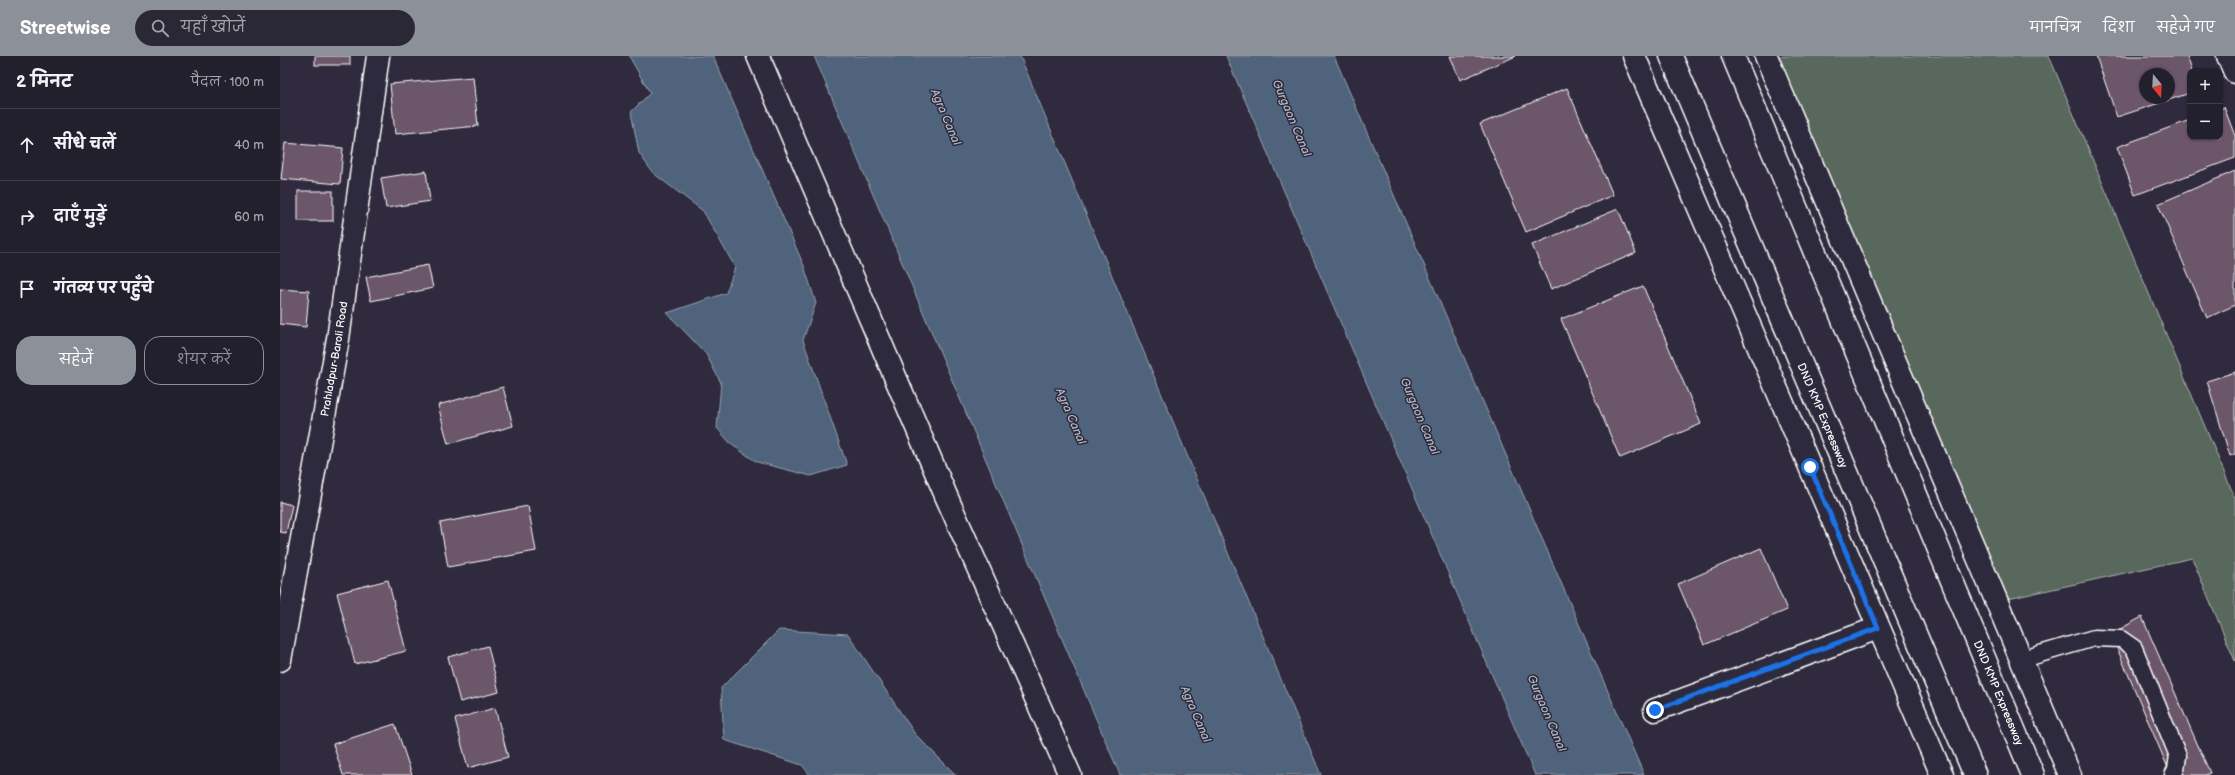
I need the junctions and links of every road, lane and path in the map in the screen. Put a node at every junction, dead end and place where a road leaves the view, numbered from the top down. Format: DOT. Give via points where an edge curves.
graph roads {
  1 [pos="378,56"];
  2 [pos="758,56"];
  3 [pos="1634,56"];
  4 [pos="1671,56"];
  5 [pos="1733,56"];
  6 [pos="1766,56"];
  7 [pos="2228,56"];
  8 [pos="2235,72"];
  9 [pos="1878,628"];
  10 [pos="280,660"];
  11 [pos="2020,660"];
  12 [pos="1655,710"];
  13 [pos="1070,775"];
  14 [pos="1942,775"];
  15 [pos="1975,775"];
  16 [pos="2033,775"];
  17 [pos="2070,775"];
  18 [pos="2173,775"];
  1 -- 10 [label="main road, Prahladpur-Baroli Road" via="338,339"];
  2 -- 13 [label="main road" via="947,498"];
  3 -- 9 [label="main road"];
  4 -- 15 [label="main road, DND KMP Expressway"];
  5 -- 16 [label="main road, DND KMP Expressway"];
  6 -- 11 [label="main road"];
  7 -- 8 [label="main road"];
  9 -- 12 [label="main road"];
  9 -- 14 [label="main road"];
  11 -- 17 [label="main road"];
  11 -- 18 [label="lane" via="2094,638 2121,639 2134,648 2178,756"];
}
